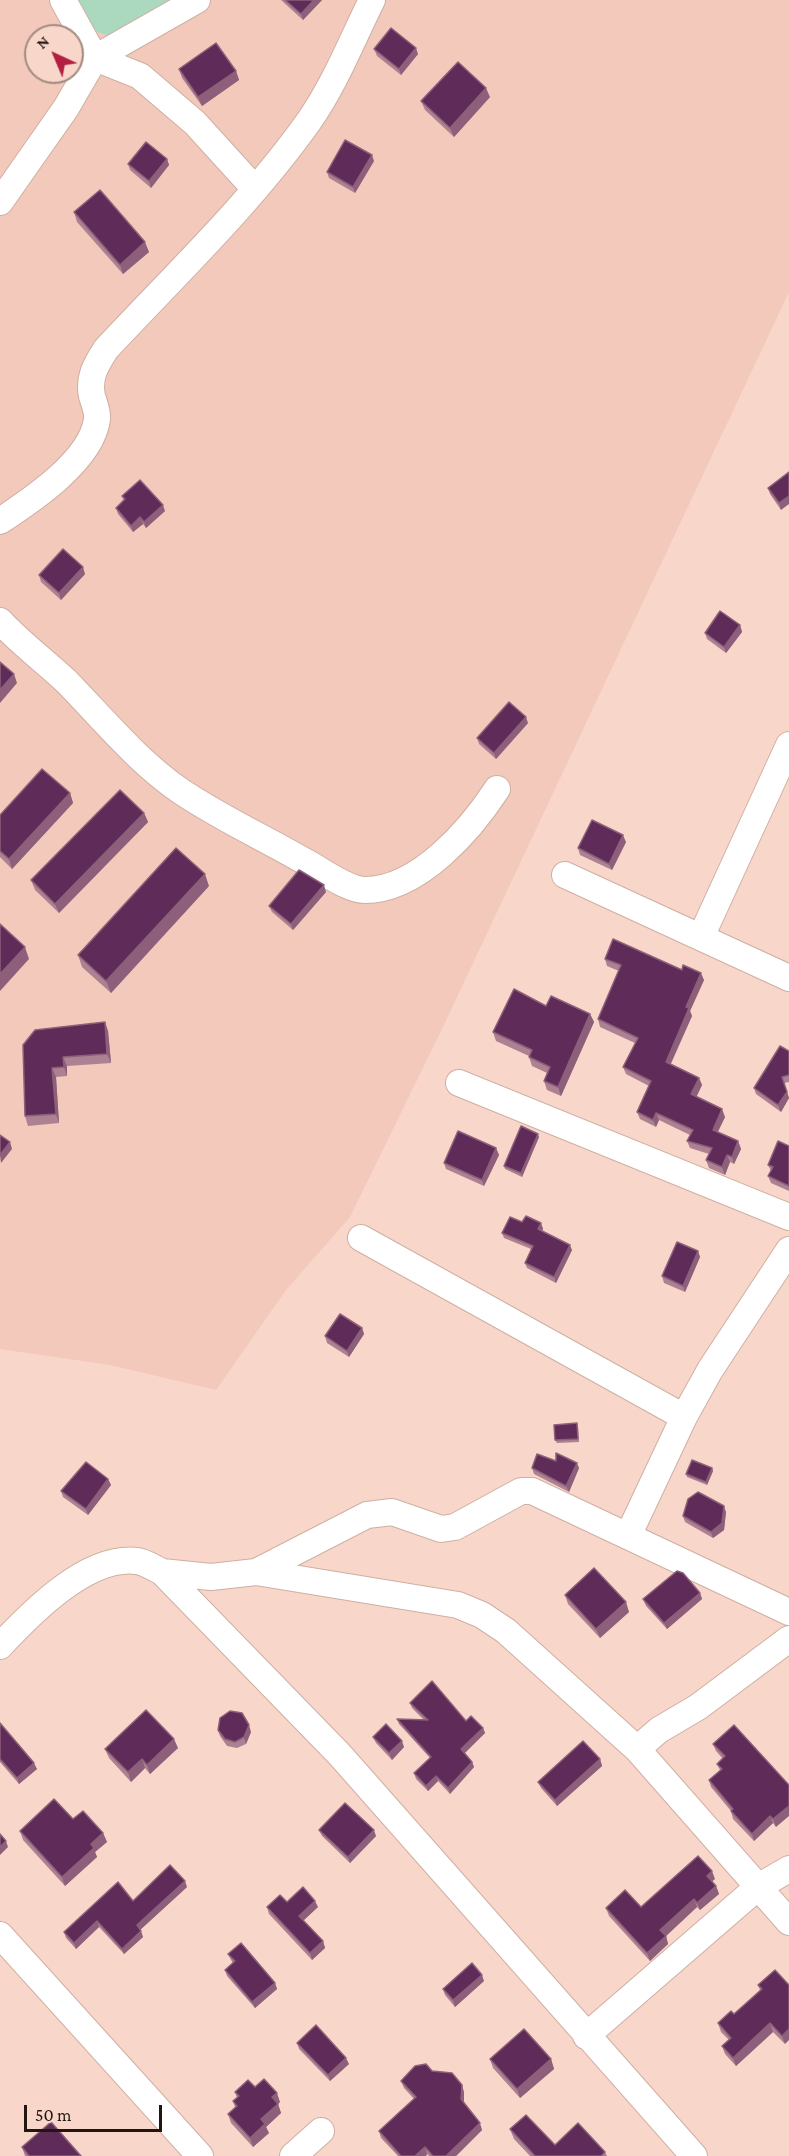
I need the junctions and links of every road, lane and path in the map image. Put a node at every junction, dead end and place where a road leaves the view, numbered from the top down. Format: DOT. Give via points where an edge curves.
graph roads {
  1 [pos="63,0"];
  2 [pos="197,0"];
  3 [pos="372,0"];
  4 [pos="95,58"];
  5 [pos="255,189"];
  6 [pos="0,202"];
  7 [pos="0,521"];
  8 [pos="0,621"];
  9 [pos="789,745"];
  10 [pos="497,789"];
  11 [pos="565,875"];
  12 [pos="701,937"];
  13 [pos="789,978"];
  14 [pos="459,1083"];
  15 [pos="789,1216"];
  16 [pos="362,1238"];
  17 [pos="789,1250"];
  18 [pos="684,1417"];
  19 [pos="628,1536"];
  20 [pos="162,1572"];
  21 [pos="256,1572"];
  22 [pos="789,1612"];
  23 [pos="789,1639"];
  24 [pos="0,1646"];
  25 [pos="637,1749"];
  26 [pos="789,1869"];
  27 [pos="758,1887"];
  28 [pos="789,1922"];
  29 [pos="0,1935"];
  30 [pos="586,2036"];
  31 [pos="321,2131"];
  32 [pos="200,2156"];
  33 [pos="293,2156"];
  34 [pos="694,2156"];
  1 -- 4 [label="street"];
  2 -- 4 [label="street"];
  3 -- 5 [label="street" via="309,120"];
  4 -- 5 [label="street" via="140,76 195,123"];
  4 -- 6 [label="street" via="66,108"];
  5 -- 7 [label="street" via="106,349 91,373 98,417 92,439 32,500"];
  8 -- 10 [label="street" via="78,693 147,766 182,792 328,876 364,891 396,884 429,864 478,819"];
  9 -- 12 [label="street"];
  11 -- 12 [label="street"];
  12 -- 13 [label="street"];
  14 -- 15 [label="street"];
  16 -- 18 [label="street"];
  17 -- 18 [label="street" via="710,1370"];
  18 -- 19 [label="street"];
  19 -- 21 [label="street" via="532,1491 521,1491 454,1527 441,1529 392,1512 367,1515"];
  19 -- 22 [label="street"];
  20 -- 21 [label="street" via="211,1577"];
  20 -- 24 [label="street" via="139,1561 115,1561 81,1576 27,1616"];
  20 -- 30 [label="street" via="340,1755"];
  21 -- 25 [label="street" via="458,1605 482,1615 506,1631"];
  23 -- 25 [label="street"];
  25 -- 27 [label="street"];
  26 -- 27 [label="street"];
  27 -- 28 [label="street"];
  27 -- 30 [label="street"];
  29 -- 32 [label="street"];
  30 -- 34 [label="street"];
  31 -- 33 [label="street"];
}
